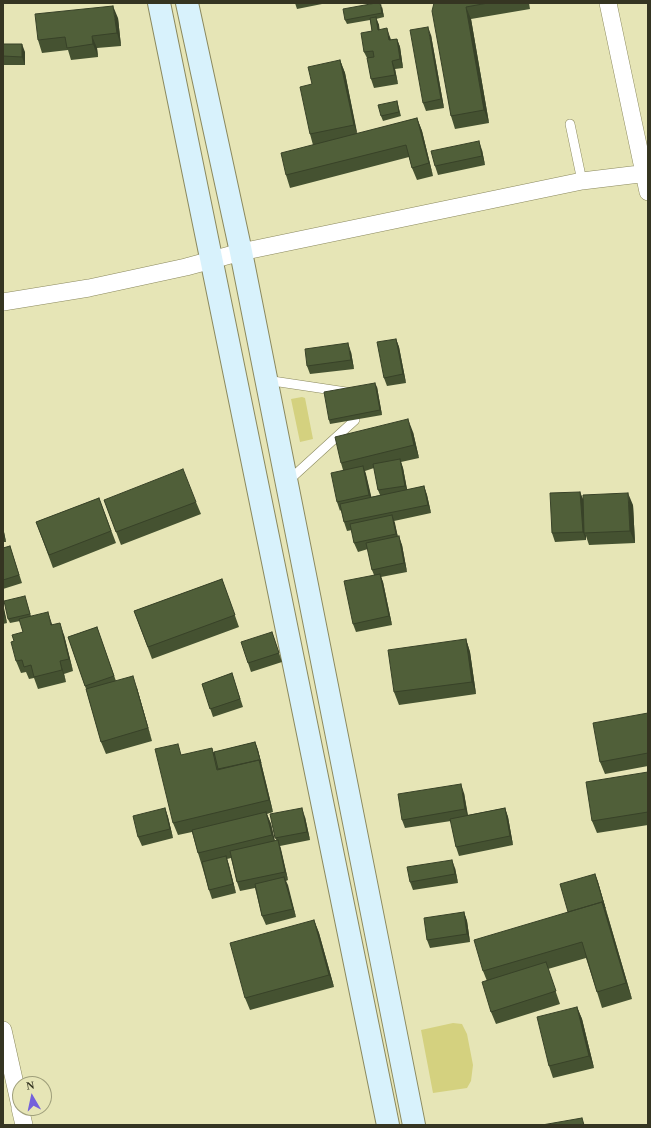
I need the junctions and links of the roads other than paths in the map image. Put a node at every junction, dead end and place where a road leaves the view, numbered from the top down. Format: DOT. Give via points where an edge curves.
graph roads {
  1 [pos="159,3"];
  2 [pos="187,3"];
  3 [pos="608,3"];
  4 [pos="570,124"];
  5 [pos="646,174"];
  6 [pos="582,181"];
  7 [pos="648,192"];
  8 [pos="241,252"];
  9 [pos="212,260"];
  10 [pos="3,302"];
  11 [pos="266,380"];
  12 [pos="287,482"];
  13 [pos="3,1030"];
  14 [pos="13,1076"];
  15 [pos="388,1125"];
  16 [pos="414,1125"];
  1 -- 9 [label="street"];
  2 -- 8 [label="street"];
  3 -- 5 [label="street"];
  4 -- 6 [label="lane"];
  5 -- 6 [label="street"];
  5 -- 7 [label="street"];
  6 -- 8 [label="street"];
  8 -- 9 [label="street"];
  8 -- 11 [label="street"];
  9 -- 10 [label="street" via="186,268 89,288"];
  9 -- 15 [label="street"];
  11 -- 12 [label="street"];
  11 -- 12 [label="lane" via="348,392 354,420"];
  12 -- 16 [label="street"];
  13 -- 14 [label="street"];
}
